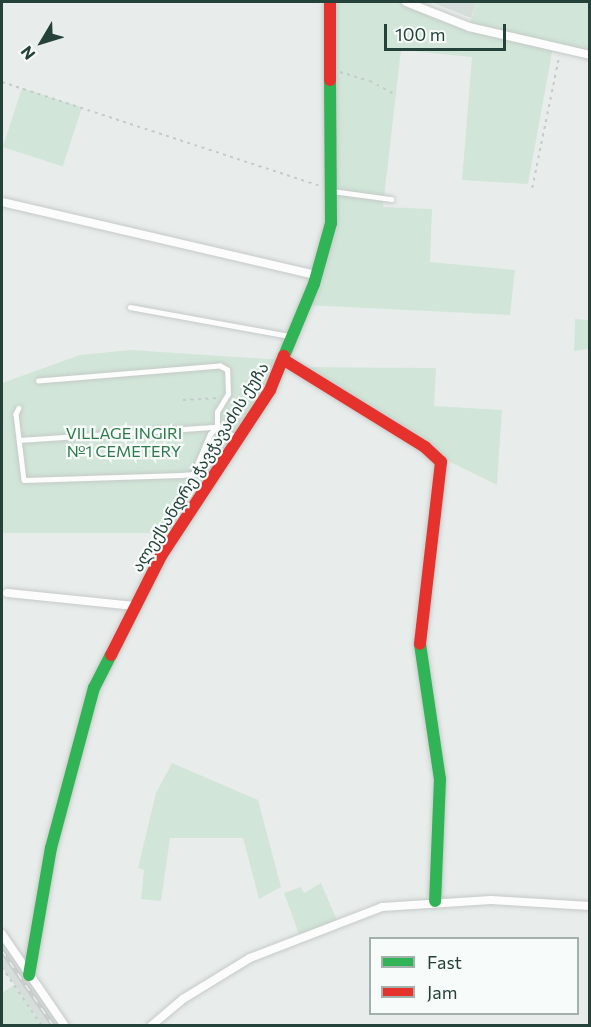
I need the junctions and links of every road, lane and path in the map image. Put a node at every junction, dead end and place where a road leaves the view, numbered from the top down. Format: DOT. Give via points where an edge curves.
graph roads {
  1 [pos="330,2"];
  2 [pos="406,2"];
  3 [pos="561,49"];
  4 [pos="590,55"];
  5 [pos="330,69"];
  6 [pos="2,81"];
  7 [pos="396,95"];
  8 [pos="532,188"];
  9 [pos="331,190"];
  10 [pos="391,199"];
  11 [pos="2,202"];
  12 [pos="316,274"];
  13 [pos="130,307"];
  14 [pos="291,336"];
  15 [pos="284,360"];
  16 [pos="39,381"];
  17 [pos="225,399"];
  18 [pos="183,400"];
  19 [pos="19,408"];
  20 [pos="217,427"];
  21 [pos="238,438"];
  22 [pos="19,440"];
  23 [pos="7,593"];
  24 [pos="135,606"];
  25 [pos="435,901"];
  26 [pos="590,906"];
  27 [pos="2,934"];
  28 [pos="2,967"];
  29 [pos="29,975"];
  30 [pos="42,1026"];
  31 [pos="65,1026"];
  32 [pos="151,1026"];
  1 -- 5 [label="street, ალექსანდრე ჭავჭავაძის ქუჩა"];
  2 -- 3 [label="street" via="469,27"];
  3 -- 4 [label="street"];
  3 -- 8 [label="path"];
  5 -- 7 [label="path" via="370,81"];
  5 -- 9 [label="street, ალექსანდრე ჭავჭავაძის ქუჩა"];
  6 -- 9 [label="path"];
  9 -- 10 [label="lane"];
  9 -- 12 [label="street, ალექსანდრე ჭავჭავაძის ქუჩა" via="331,223"];
  11 -- 12 [label="street"];
  12 -- 14 [label="street, ალექსანდრე ჭავჭავაძის ქუჩა"];
  13 -- 14 [label="lane"];
  14 -- 15 [label="street, ალექსანდრე ჭავჭავაძის ქუჩა"];
  15 -- 21 [label="street, ალექსანდრე ჭავჭავაძის ქუჩა" via="270,390"];
  15 -- 25 [label="street" via="425,447 441,462 420,644 440,779"];
  16 -- 17 [label="lane" via="220,366 227,369"];
  17 -- 18 [label="path"];
  17 -- 20 [label="lane" via="218,412"];
  19 -- 22 [label="lane"];
  20 -- 21 [label="lane"];
  20 -- 22 [label="lane"];
  20 -- 22 [label="lane" via="210,434 193,474 181,475 24,480"];
  21 -- 24 [label="street, ალექსანდრე ჭავჭავაძის ქუჩა" via="161,556"];
  23 -- 24 [label="street"];
  24 -- 29 [label="street, ალექსანდრე ჭავჭავაძის ქუჩა" via="94,688 51,848"];
  25 -- 26 [label="street"];
  25 -- 32 [label="street" via="382,907 250,958 183,999"];
  27 -- 29 [label="street"];
  28 -- 30 [label="path"];
  29 -- 31 [label="street"];
}
